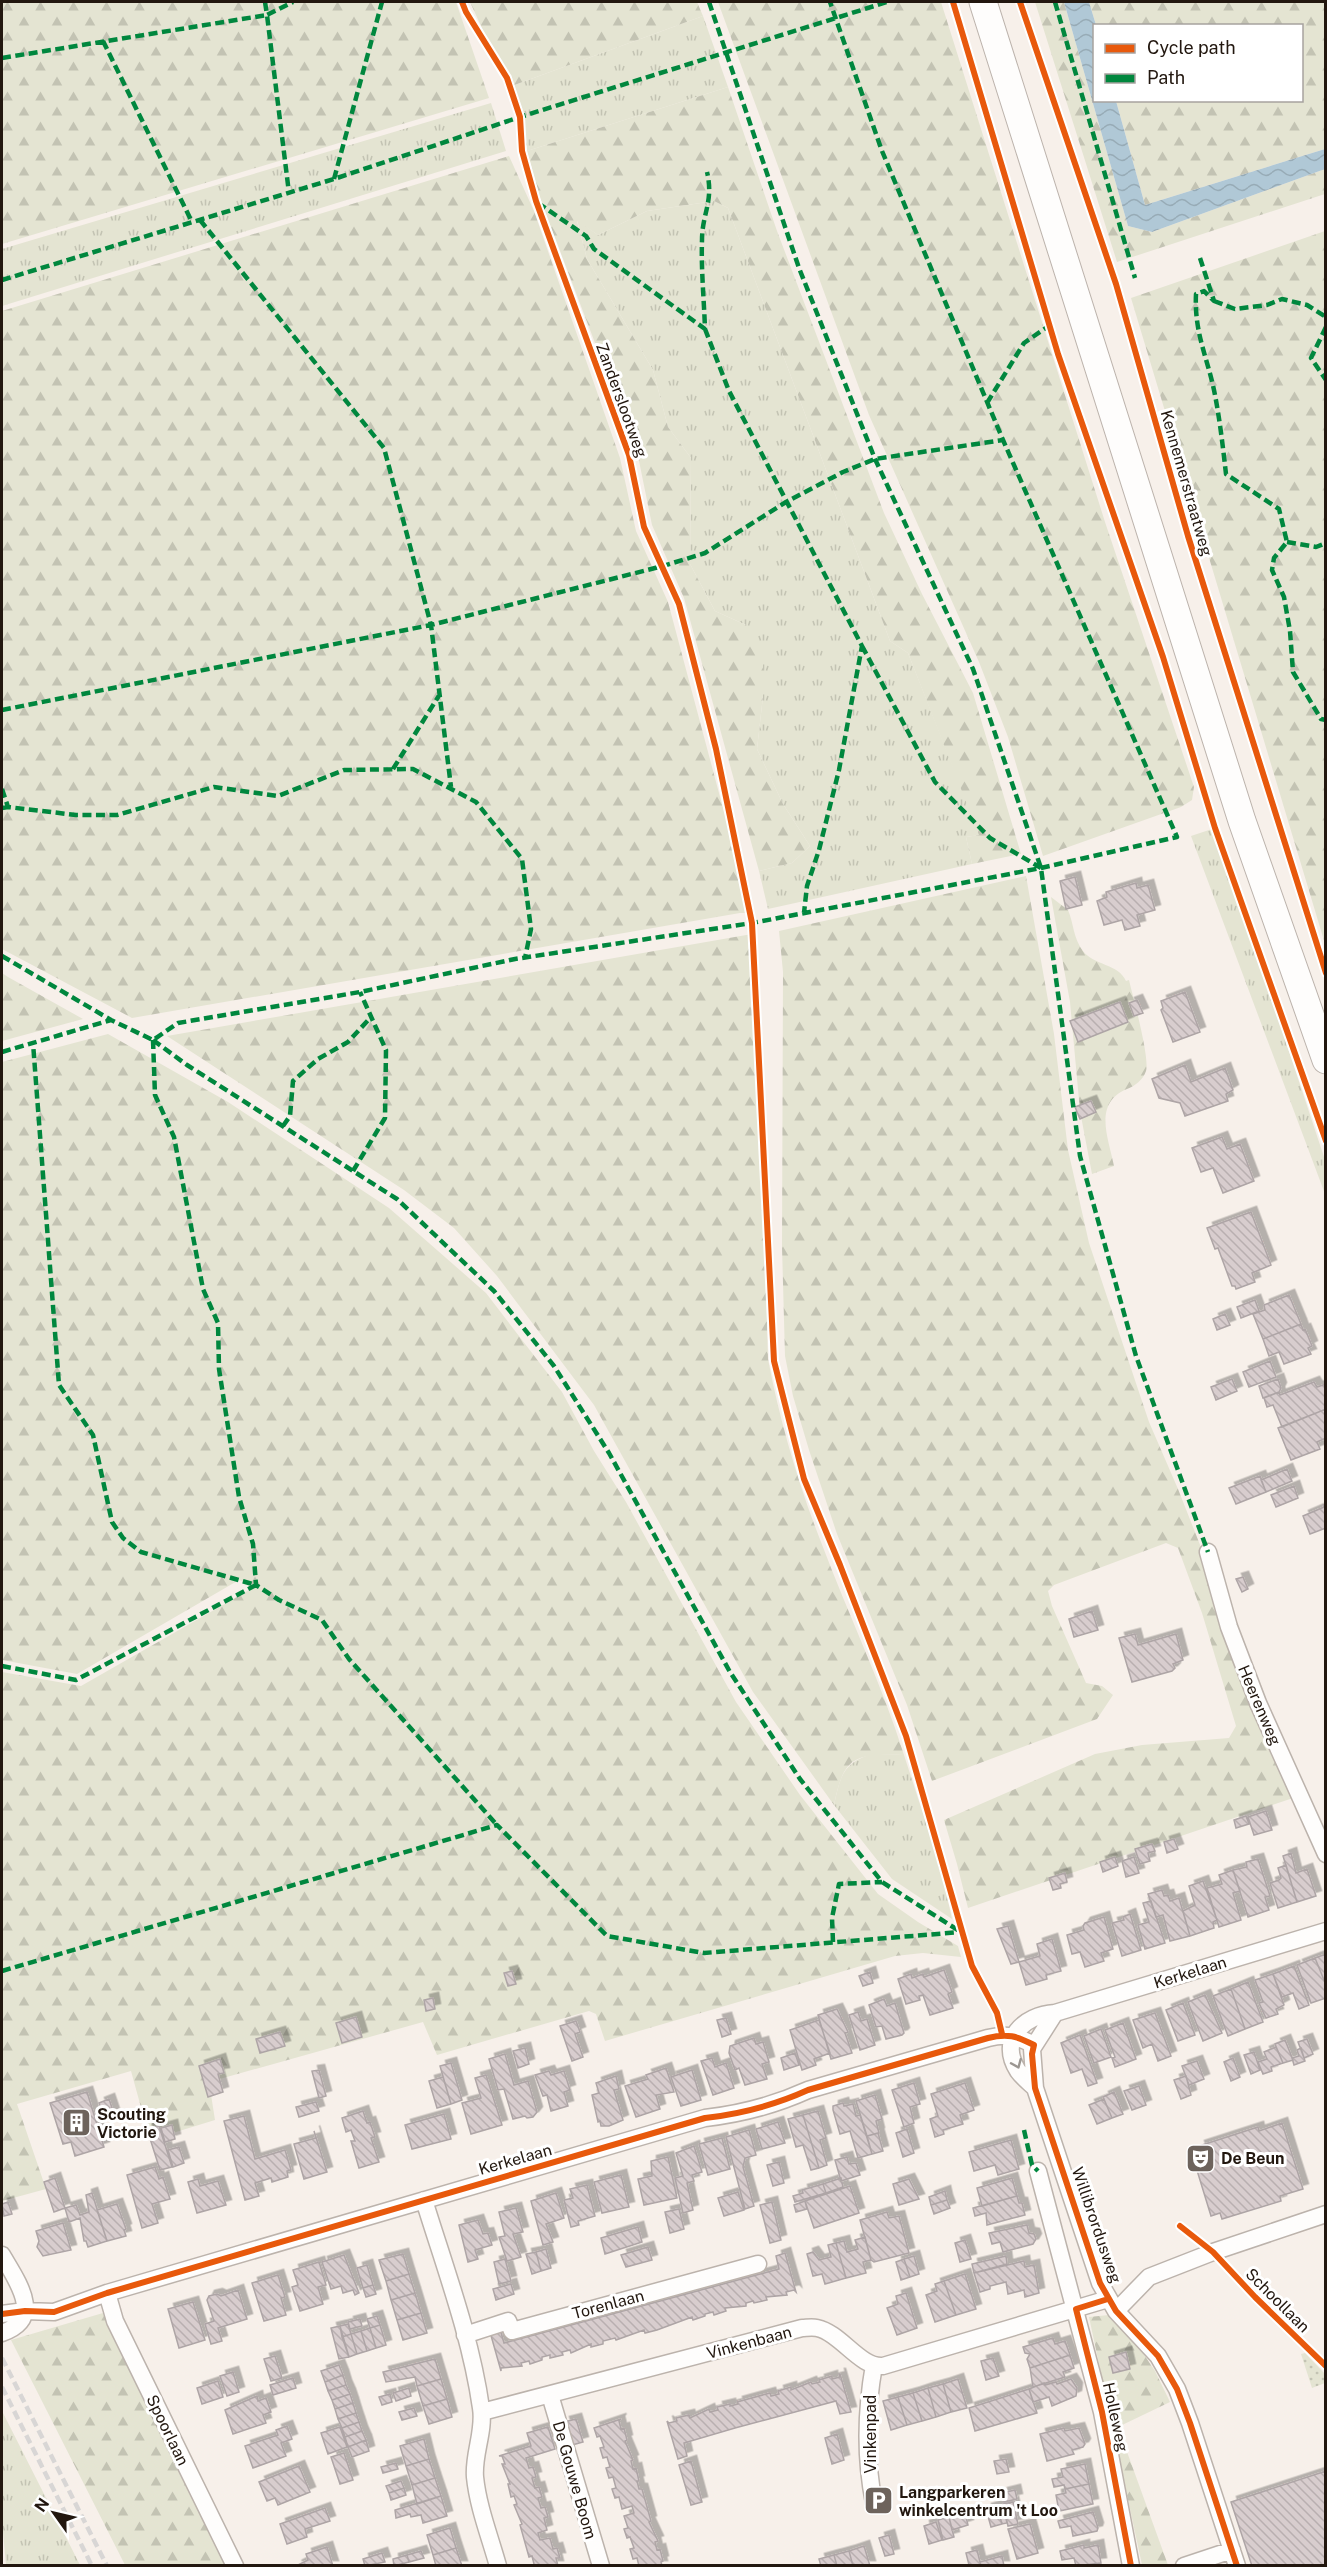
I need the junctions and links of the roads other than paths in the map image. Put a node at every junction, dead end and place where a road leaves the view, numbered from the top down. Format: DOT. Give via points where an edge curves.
graph roads {
  1 [pos="983,2"];
  2 [pos="1326,1060"];
  3 [pos="1208,1551"];
  4 [pos="1326,1854"];
  5 [pos="1326,1931"];
  6 [pos="1055,2013"];
  7 [pos="1016,2035"];
  8 [pos="1034,2044"];
  9 [pos="1035,2088"];
  10 [pos="1038,2171"];
  11 [pos="424,2200"];
  12 [pos="1326,2214"];
  13 [pos="2,2255"];
  14 [pos="758,2264"];
  15 [pos="107,2293"];
  16 [pos="1112,2305"];
  17 [pos="1076,2309"];
  18 [pos="25,2311"];
  19 [pos="2,2314"];
  20 [pos="2,2332"];
  21 [pos="465,2335"];
  22 [pos="874,2365"];
  23 [pos="550,2395"];
  24 [pos="482,2412"];
  25 [pos="874,2503"];
  26 [pos="1234,2558"];
  27 [pos="235,2565"];
  28 [pos="498,2565"];
  29 [pos="601,2565"];
  30 [pos="1131,2565"];
  31 [pos="1186,2565"];
  1 -- 2 [label="main road" via="1242,821"];
  3 -- 4 [label="street, Heerenweg" via="1229,1627 1258,1703"];
  5 -- 6 [label="street, Kerkelaan"];
  6 -- 7 [label="street, Kerkelaan" via="1035,2016"];
  6 -- 8 [label="street"];
  7 -- 8 [label="street"];
  7 -- 9 [label="street, Willibrordusweg, one-way" via="1012,2051 1015,2064"];
  7 -- 11 [label="street, Kerkelaan" via="1002,2034 734,2115 705,2118"];
  8 -- 9 [label="street, Willibrordusweg"];
  9 -- 16 [label="street, Willibrordusweg" via="1100,2283"];
  10 -- 17 [label="street, Holleweg"];
  11 -- 15 [label="street, Kerkelaan"];
  11 -- 21 [label="street"];
  12 -- 16 [label="street" via="1149,2277"];
  13 -- 18 [label="street" via="20,2286"];
  14 -- 21 [label="street, Torenlaan" via="512,2331 508,2321"];
  15 -- 18 [label="street, Kerkelaan" via="54,2312"];
  15 -- 27 [label="street, Spoorlaan" via="115,2321"];
  16 -- 17 [label="street"];
  16 -- 26 [label="street, Willibrordusweg" via="1158,2356 1177,2389"];
  17 -- 22 [label="street" via="883,2366"];
  17 -- 30 [label="street, Holleweg" via="1102,2412"];
  18 -- 19 [label="street, Kerkelaan"];
  18 -- 20 [label="street" via="18,2325"];
  21 -- 24 [label="street"];
  22 -- 23 [label="street, Vinkenbaan" via="827,2332 802,2328"];
  22 -- 25 [label="street, Vinkenpad" via="868,2473"];
  23 -- 24 [label="street, Vinkenbaan"];
  23 -- 29 [label="street, De Gouwe Boom"];
  24 -- 28 [label="street" via="475,2475"];
  26 -- 31 [label="street"];
}
